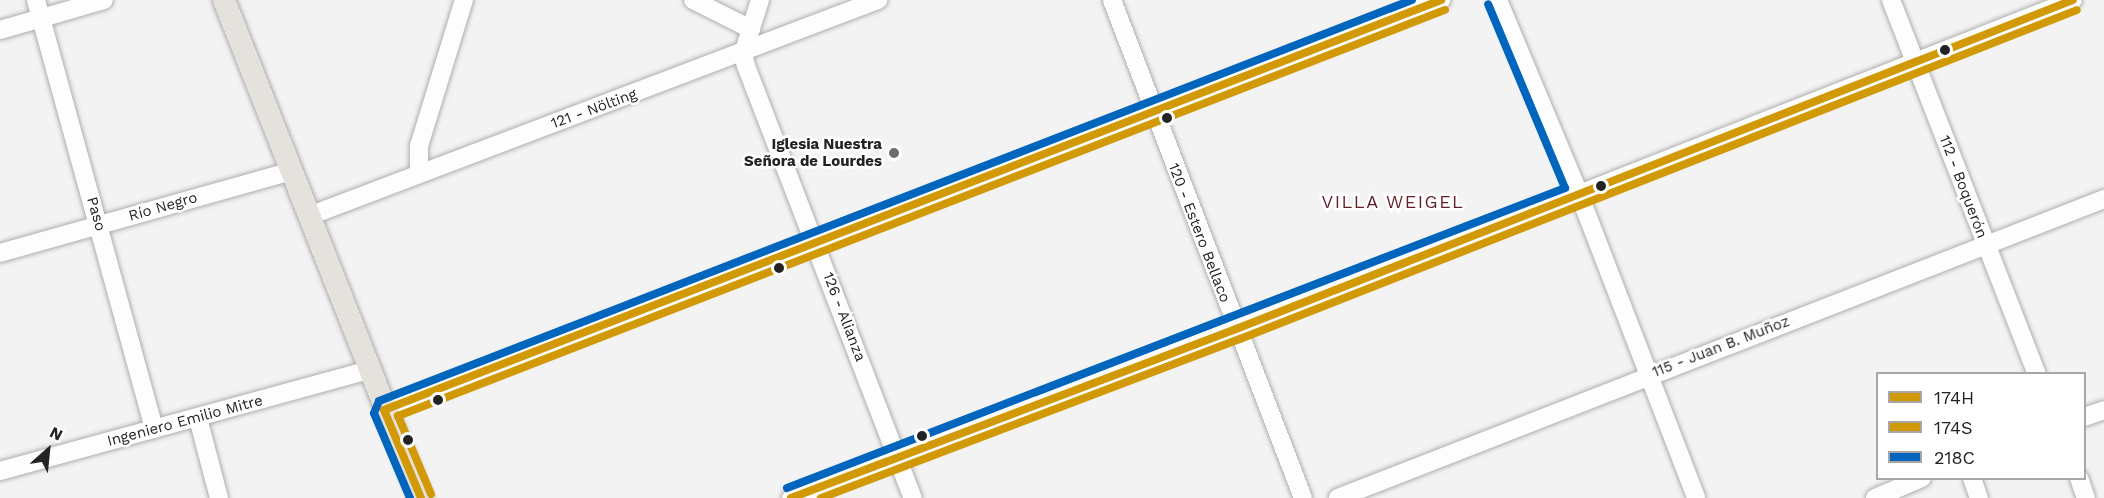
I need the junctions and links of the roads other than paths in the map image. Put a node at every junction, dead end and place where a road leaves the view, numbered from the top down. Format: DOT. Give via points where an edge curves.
graph roads {
  1 [pos="36,0"];
  2 [pos="104,0"];
  3 [pos="224,0"];
  4 [pos="464,0"];
  5 [pos="693,0"];
  6 [pos="760,0"];
  7 [pos="878,0"];
  8 [pos="1112,0"];
  9 [pos="1441,0"];
  10 [pos="1498,0"];
  11 [pos="1892,0"];
  12 [pos="2073,0"];
  13 [pos="41,18"];
  14 [pos="751,29"];
  15 [pos="0,30"];
  16 [pos="743,54"];
  17 [pos="1915,60"];
  18 [pos="1154,114"];
  19 [pos="291,171"];
  20 [pos="419,173"];
  21 [pos="1579,194"];
  22 [pos="2104,199"];
  23 [pos="309,216"];
  24 [pos="99,225"];
  25 [pos="816,244"];
  26 [pos="1985,246"];
  27 [pos="0,253"];
  28 [pos="1236,329"];
  29 [pos="369,370"];
  30 [pos="2036,372"];
  31 [pos="1648,375"];
  32 [pos="384,410"];
  33 [pos="2104,410"];
  34 [pos="2086,417"];
  35 [pos="198,418"];
  36 [pos="154,429"];
  37 [pos="897,457"];
  38 [pos="0,471"];
  39 [pos="1917,480"];
  40 [pos="1972,480"];
  41 [pos="2080,480"];
  42 [pos="219,498"];
  43 [pos="421,498"];
  44 [pos="791,498"];
  45 [pos="913,498"];
  46 [pos="1303,498"];
  47 [pos="1338,498"];
  48 [pos="1696,498"];
  49 [pos="1875,498"];
  50 [pos="1979,498"];
  51 [pos="2086,498"];
  1 -- 13 [label="street, Paso"];
  2 -- 13 [label="street"];
  3 -- 19 [label="main road"];
  4 -- 20 [label="street" via="419,146"];
  5 -- 14 [label="street"];
  6 -- 14 [label="street"];
  7 -- 16 [label="street, 121 - Nölting"];
  8 -- 18 [label="street, 120 - Estero Bellaco"];
  9 -- 18 [label="street"];
  10 -- 21 [label="street"];
  11 -- 17 [label="street, 112 - Boquerón"];
  12 -- 17 [label="street"];
  13 -- 15 [label="street"];
  13 -- 24 [label="street, Paso"];
  14 -- 16 [label="street"];
  16 -- 20 [label="street, 121 - Nölting"];
  16 -- 25 [label="street, 126 - Alianza"];
  17 -- 21 [label="street"];
  17 -- 26 [label="street, 112 - Boquerón"];
  18 -- 25 [label="street"];
  18 -- 28 [label="street, 120 - Estero Bellaco"];
  19 -- 23 [label="main road"];
  19 -- 24 [label="street, Río Negro"];
  20 -- 23 [label="street, 121 - Nölting"];
  21 -- 28 [label="street"];
  21 -- 31 [label="street"];
  22 -- 26 [label="street, 115 - Juan B. Muñoz"];
  23 -- 29 [label="main road"];
  24 -- 27 [label="street, Río Negro"];
  24 -- 36 [label="street, Paso"];
  25 -- 32 [label="street"];
  25 -- 37 [label="street, 126 - Alianza"];
  26 -- 30 [label="street, 112 - Boquerón"];
  26 -- 31 [label="street, 115 - Juan B. Muñoz"];
  28 -- 37 [label="street"];
  28 -- 46 [label="street, 120 - Estero Bellaco"];
  29 -- 32 [label="main road"];
  29 -- 35 [label="street, Ingeniero Emilio Mitre"];
  31 -- 47 [label="street, 115 - Juan B. Muñoz"];
  31 -- 48 [label="street"];
  32 -- 43 [label="main road"];
  33 -- 34 [label="street"];
  35 -- 36 [label="street, Ingeniero Emilio Mitre"];
  35 -- 42 [label="street"];
  36 -- 38 [label="street, Ingeniero Emilio Mitre"];
  37 -- 44 [label="street"];
  37 -- 45 [label="street, 126 - Alianza"];
  39 -- 49 [label="street"];
  40 -- 50 [label="street"];
  41 -- 51 [label="street"];
}
